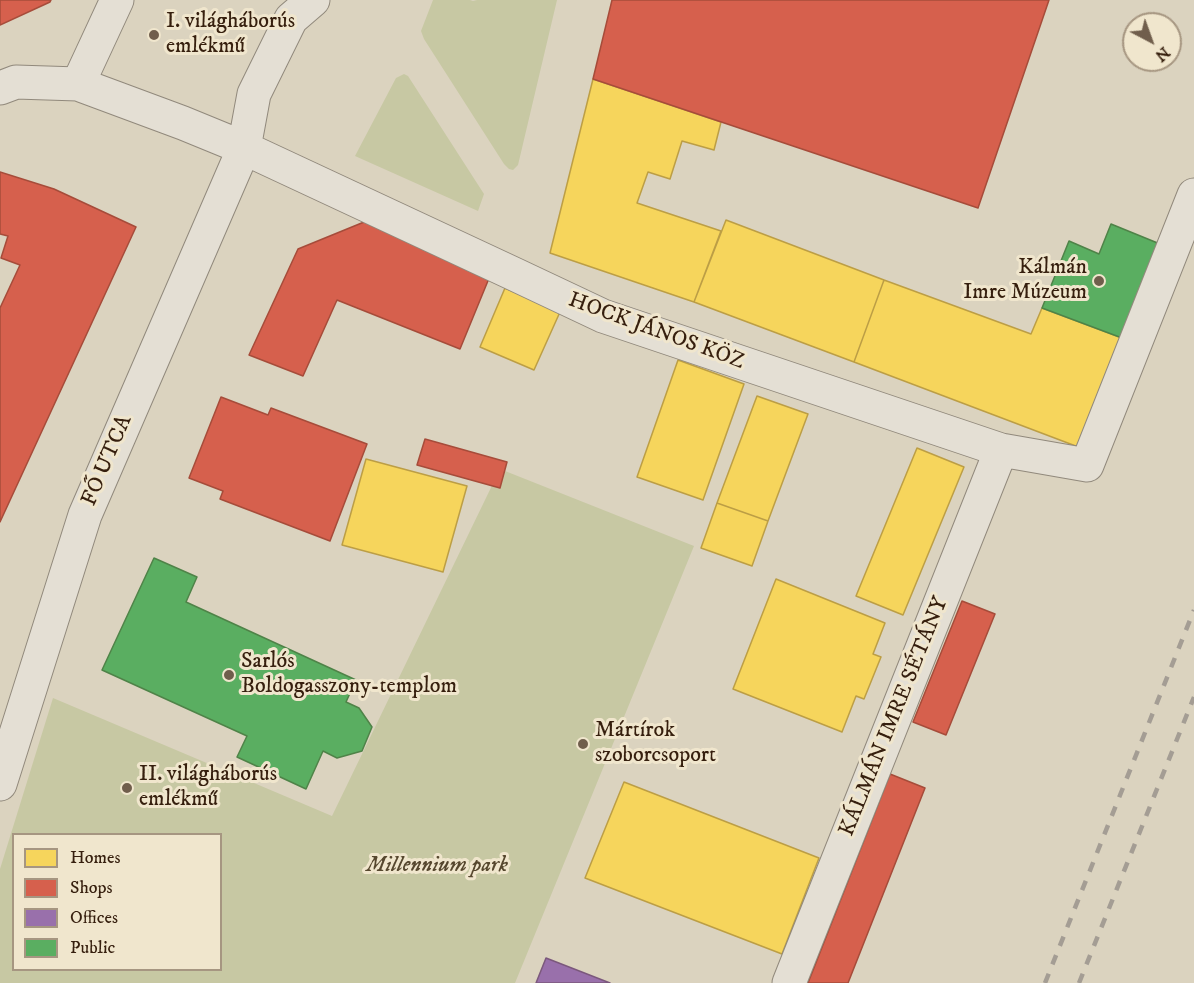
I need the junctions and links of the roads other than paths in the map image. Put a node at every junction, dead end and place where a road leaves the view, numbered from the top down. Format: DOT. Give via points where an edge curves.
graph roads {
  1 [pos="117,0"];
  2 [pos="313,0"];
  3 [pos="78,84"];
  4 [pos="0,88"];
  5 [pos="244,148"];
  6 [pos="1194,195"];
  7 [pos="1001,450"];
  8 [pos="0,784"];
  9 [pos="789,983"];
  1 -- 3 [label="street"];
  2 -- 5 [label="street, FŐ UTCA" via="291,19 254,94"];
  3 -- 4 [label="street, HOCK JÁNOS KÖZ" via="16,82"];
  3 -- 5 [label="street, HOCK JÁNOS KÖZ"];
  5 -- 7 [label="street, HOCK JÁNOS KÖZ" via="603,316"];
  5 -- 8 [label="street, FŐ UTCA" via="85,515"];
  6 -- 7 [label="street, HOCK JÁNOS KÖZ" via="1087,465"];
  7 -- 9 [label="street, KÁLMÁN IMRE SÉTÁNY"];
}
